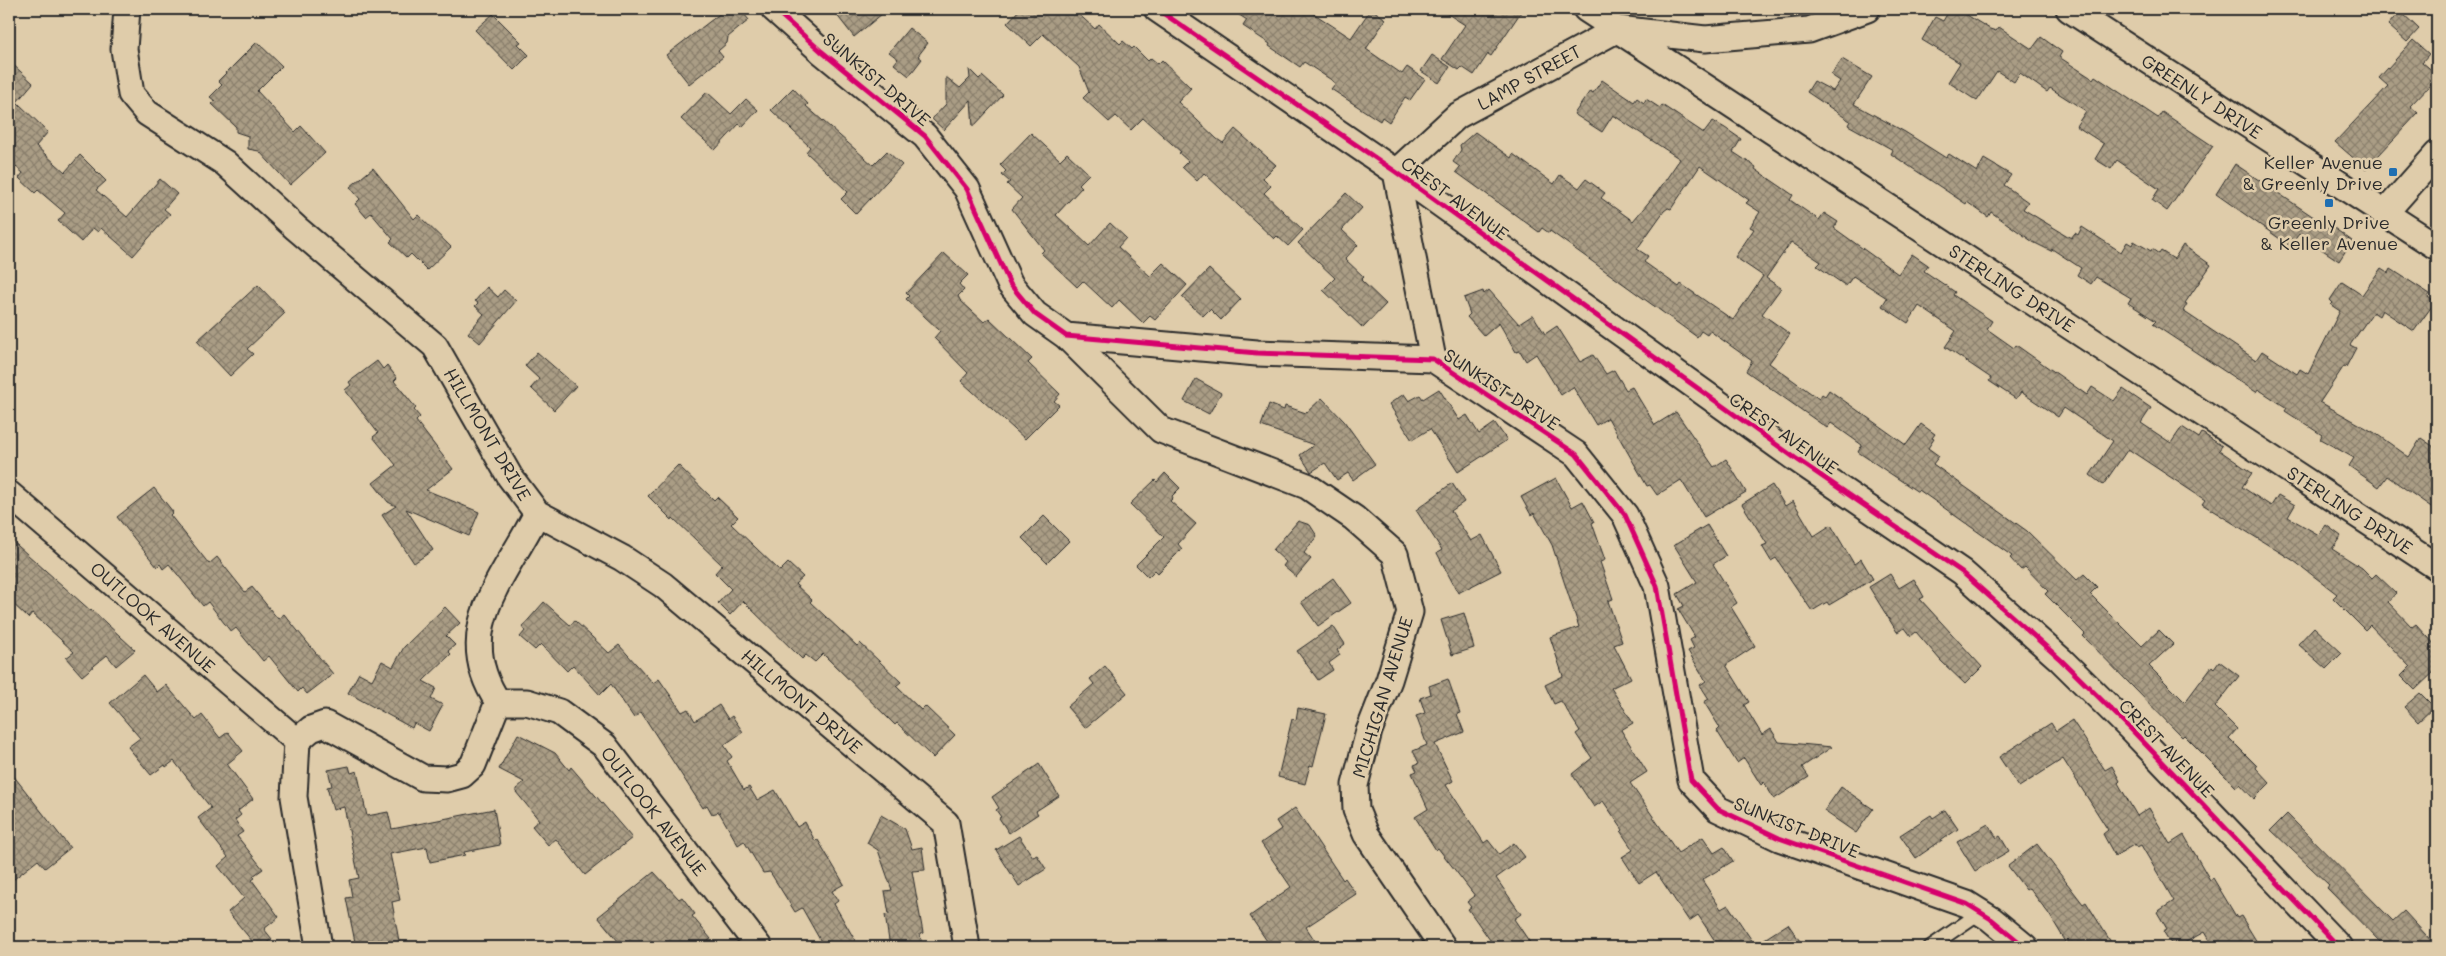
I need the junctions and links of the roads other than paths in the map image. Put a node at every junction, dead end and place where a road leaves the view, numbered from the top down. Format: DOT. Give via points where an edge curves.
graph roads {
  1 [pos="127,9"];
  2 [pos="774,9"];
  3 [pos="1157,9"];
  4 [pos="1586,9"];
  5 [pos="1867,9"];
  6 [pos="2069,9"];
  7 [pos="1618,29"];
  8 [pos="2437,154"];
  9 [pos="1396,172"];
  10 [pos="2384,214"];
  11 [pos="2437,247"];
  12 [pos="1066,336"];
  13 [pos="1433,359"];
  14 [pos="9,494"];
  15 [pos="537,513"];
  16 [pos="2437,567"];
  17 [pos="498,702"];
  18 [pos="297,741"];
  19 [pos="1981,912"];
  20 [pos="319,947"];
  21 [pos="759,947"];
  22 [pos="967,947"];
  23 [pos="1443,947"];
  24 [pos="1930,947"];
  25 [pos="2024,947"];
  26 [pos="2339,947"];
  1 -- 15 [label="street, HILLMONT DRIVE" via="124,49 131,94 147,113 225,163 435,346 496,452"];
  2 -- 12 [label="street, SUNKIST DRIVE" via="925,136 967,190 1010,284 1035,314"];
  3 -- 9 [label="street, CREST AVENUE"];
  4 -- 7 [label="street, STERLING DRIVE"];
  5 -- 7 [label="street" via="1809,30 1706,39"];
  6 -- 10 [label="street, GREENLY DRIVE"];
  7 -- 9 [label="street, LAMP STREET" via="1457,116"];
  7 -- 16 [label="street, STERLING DRIVE"];
  8 -- 10 [label="street"];
  9 -- 13 [label="street"];
  9 -- 26 [label="street, CREST AVENUE" via="1795,458 1962,572 2061,660 2131,729"];
  10 -- 11 [label="street, GREENLY DRIVE"];
  12 -- 13 [label="street, SUNKIST DRIVE" via="1257,354"];
  12 -- 23 [label="street, MICHIGAN AVENUE" via="1161,430 1307,486 1354,518 1395,554 1410,612 1369,731 1355,785 1356,810 1366,834"];
  13 -- 19 [label="street, SUNKIST DRIVE" via="1576,454 1625,515 1657,586 1691,780 1718,809 1779,838 1967,904"];
  14 -- 18 [label="street, OUTLOOK AVENUE"];
  15 -- 17 [label="street" via="484,610 478,650 487,685"];
  15 -- 22 [label="street, HILLMONT DRIVE" via="622,558 662,585 946,823"];
  17 -- 18 [label="street" via="474,765 462,775 447,779 424,778 325,724 311,729"];
  17 -- 21 [label="street, OUTLOOK AVENUE" via="527,702 559,712 605,746"];
  18 -- 20 [label="street" via="294,797"];
  19 -- 24 [label="lane"];
  19 -- 25 [label="street, SUNKIST DRIVE"];
}
